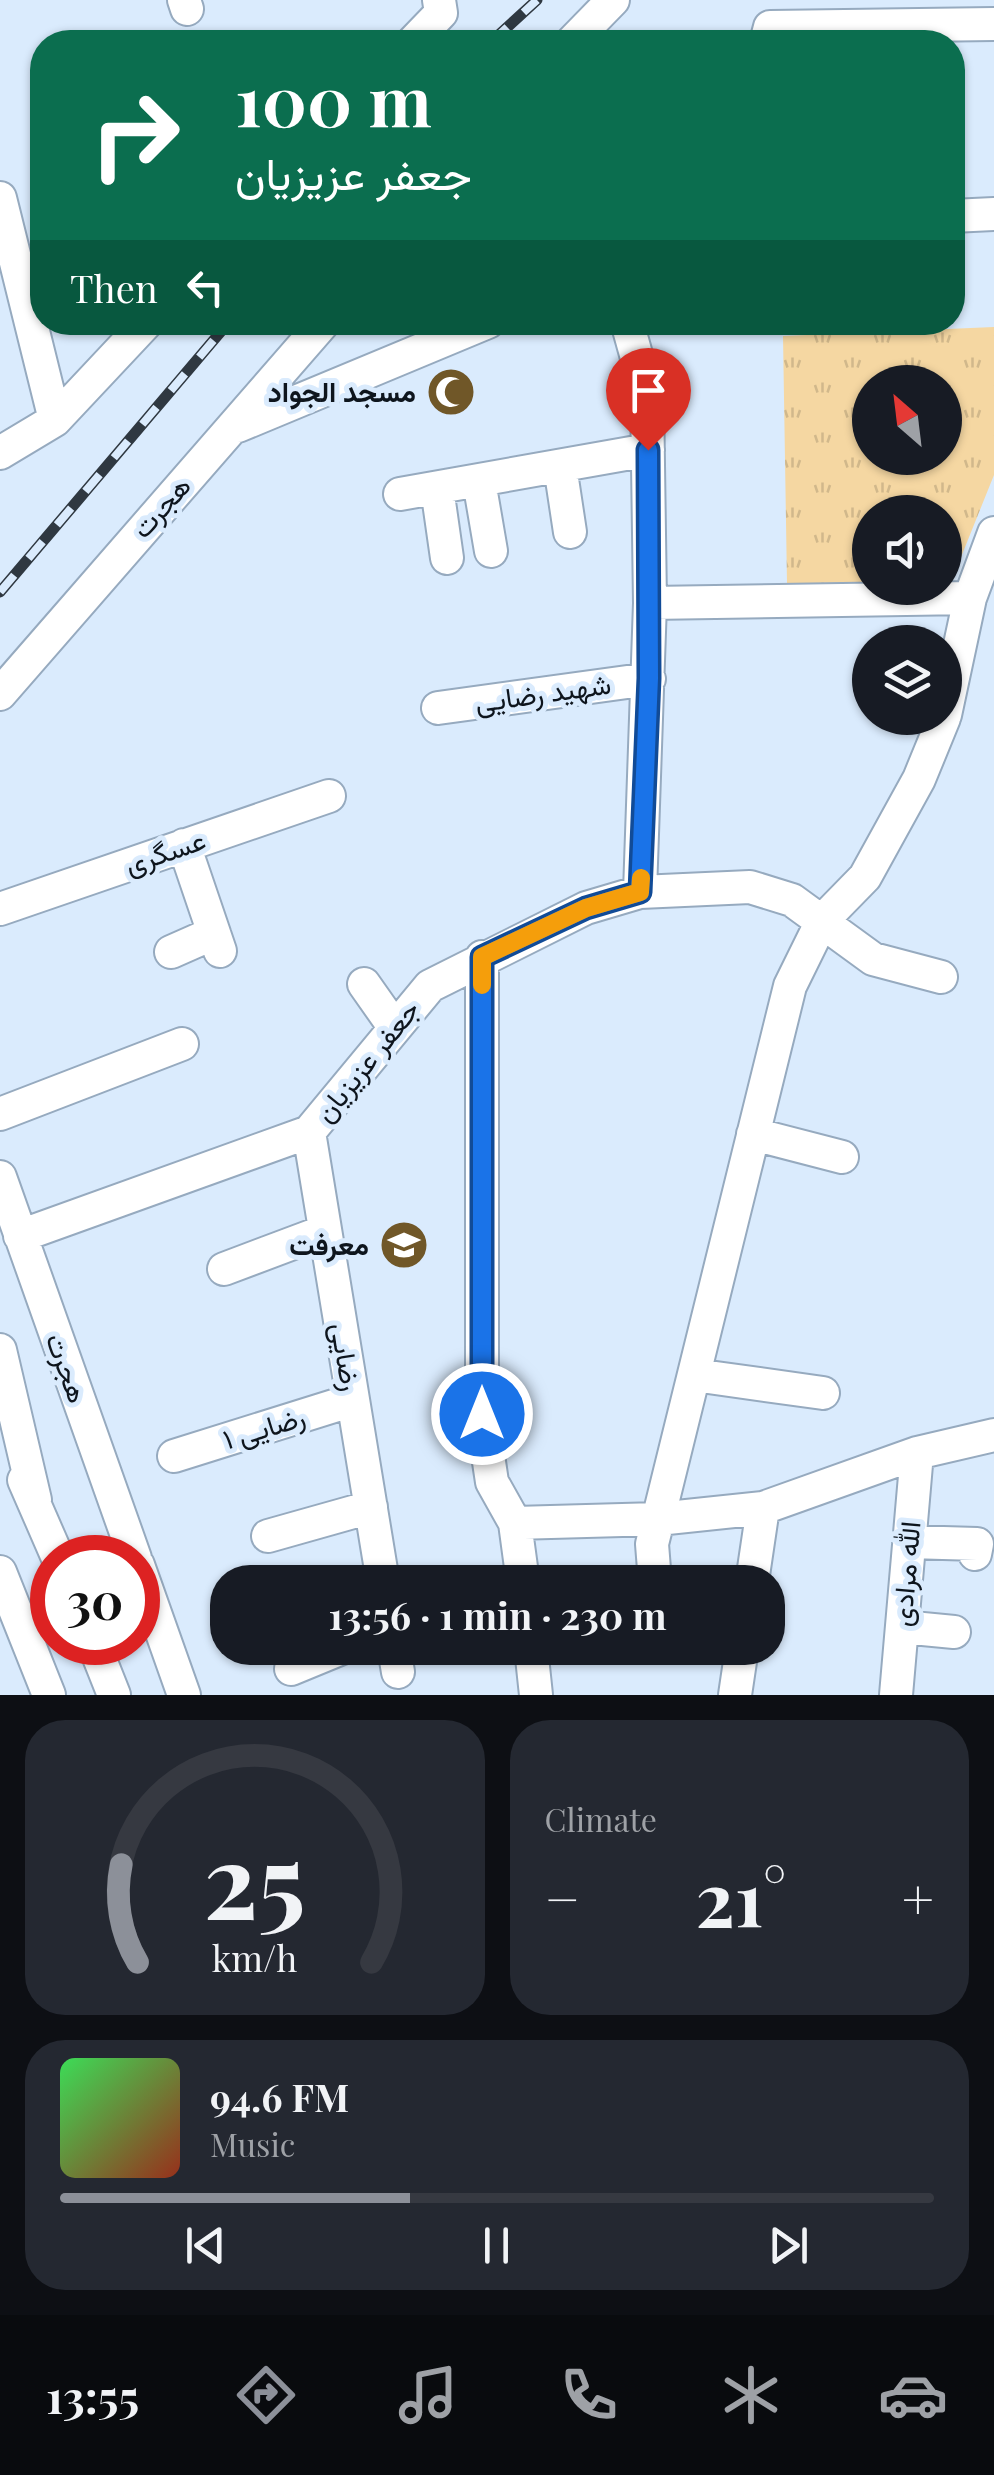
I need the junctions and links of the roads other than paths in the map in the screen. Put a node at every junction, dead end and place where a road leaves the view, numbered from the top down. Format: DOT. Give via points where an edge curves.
graph roads {
  1 [pos="439,0"];
  2 [pos="613,0"];
  3 [pos="994,24"];
  4 [pos="425,30"];
  5 [pos="584,30"];
  6 [pos="871,30"];
  7 [pos="0,198"];
  8 [pos="994,214"];
  9 [pos="965,215"];
  10 [pos="30,319"];
  11 [pos="34,335"];
  12 [pos="135,335"];
  13 [pos="313,335"];
  14 [pos="457,335"];
  15 [pos="631,335"];
  16 [pos="55,420"];
  17 [pos="229,430"];
  18 [pos="648,450"];
  19 [pos="0,454"];
  20 [pos="560,466"];
  21 [pos="479,480"];
  22 [pos="436,488"];
  23 [pos="400,494"];
  24 [pos="570,532"];
  25 [pos="994,533"];
  26 [pos="491,550"];
  27 [pos="447,558"];
  28 [pos="970,598"];
  29 [pos="650,604"];
  30 [pos="962,636"];
  31 [pos="649,678"];
  32 [pos="0,694"];
  33 [pos="438,708"];
  34 [pos="937,735"];
  35 [pos="330,796"];
  36 [pos="184,846"];
  37 [pos="640,892"];
  38 [pos="0,909"];
  39 [pos="822,921"];
  40 [pos="170,952"];
  41 [pos="482,957"];
  42 [pos="941,976"];
  43 [pos="364,984"];
  44 [pos="395,1028"];
  45 [pos="182,1044"];
  46 [pos="0,1114"];
  47 [pos="309,1132"];
  48 [pos="753,1134"];
  49 [pos="842,1158"];
  50 [pos="0,1177"];
  51 [pos="325,1232"];
  52 [pos="20,1236"];
  53 [pos="224,1269"];
  54 [pos="0,1350"];
  55 [pos="694,1375"];
  56 [pos="823,1393"];
  57 [pos="353,1400"];
  58 [pos="994,1436"];
  59 [pos="0,1437"];
  60 [pos="916,1453"];
  61 [pos="174,1456"];
  62 [pos="35,1500"];
  63 [pos="371,1507"];
  64 [pos="763,1508"];
  65 [pos="658,1520"];
  66 [pos="516,1523"];
  67 [pos="49,1535"];
  68 [pos="130,1535"];
  69 [pos="268,1536"];
  70 [pos="909,1542"];
  71 [pos="975,1554"];
  72 [pos="380,1565"];
  73 [pos="521,1565"];
  74 [pos="654,1565"];
  75 [pos="755,1565"];
  76 [pos="0,1572"];
  77 [pos="160,1627"];
  78 [pos="902,1627"];
  79 [pos="954,1632"];
  80 [pos="102,1665"];
  81 [pos="300,1665"];
  82 [pos="532,1665"];
  83 [pos="739,1665"];
  84 [pos="290,1669"];
  85 [pos="49,1695"];
  86 [pos="114,1695"];
  87 [pos="184,1695"];
  88 [pos="536,1695"];
  89 [pos="735,1695"];
  90 [pos="896,1695"];
  1 -- 4 [label="street" via="441,13"];
  2 -- 5 [label="street"];
  3 -- 6 [label="street"];
  7 -- 10 [label="street"];
  8 -- 9 [label="street"];
  11 -- 16 [label="street"];
  12 -- 16 [label="street"];
  13 -- 17 [label="street, هجرت"];
  14 -- 17 [label="street"];
  15 -- 18 [label="street" via="647,394"];
  16 -- 19 [label="street"];
  17 -- 32 [label="street, هجرت"];
  18 -- 20 [label="street"];
  18 -- 29 [label="street"];
  20 -- 21 [label="street"];
  20 -- 24 [label="street"];
  21 -- 22 [label="street"];
  21 -- 26 [label="street"];
  22 -- 23 [label="street"];
  22 -- 27 [label="street"];
  25 -- 28 [label="street"];
  28 -- 29 [label="street"];
  28 -- 30 [label="street"];
  29 -- 31 [label="street"];
  31 -- 33 [label="street, شهید رضایی"];
  31 -- 37 [label="street"];
  34 -- 39 [label="street" via="865,877"];
  35 -- 36 [label="street, عسگری"];
  36 -- 38 [label="street, عسگری"];
  36 -- 40 [label="street" via="217,942"];
  37 -- 39 [label="street, جعفر عزیزیان" via="750,887 792,900"];
  37 -- 41 [label="street, جعفر عزیزیان" via="586,908"];
  39 -- 42 [label="street, جعفر عزیزیان" via="873,960"];
  39 -- 48 [label="street" via="790,986"];
  41 -- 44 [label="street, جعفر عزیزیان" via="430,986"];
  41 -- 66 [label="street" via="482,1414 492,1482"];
  43 -- 44 [label="street"];
  44 -- 47 [label="street, جعفر عزیزیان"];
  45 -- 46 [label="street"];
  47 -- 51 [label="street, رضایی"];
  47 -- 52 [label="street, جعفر عزیزیان"];
  48 -- 49 [label="street"];
  48 -- 55 [label="street"];
  50 -- 52 [label="street, هجرت"];
  51 -- 53 [label="street"];
  51 -- 57 [label="street, رضایی"];
  52 -- 68 [label="street, هجرت" via="106,1432"];
  54 -- 62 [label="street"];
  55 -- 56 [label="street"];
  55 -- 65 [label="street"];
  57 -- 61 [label="street, رضایی ۱"];
  57 -- 63 [label="street, رضایی"];
  58 -- 60 [label="street"];
  59 -- 62 [label="street"];
  60 -- 64 [label="street"];
  60 -- 70 [label="street, الله مرادی"];
  62 -- 67 [label="street"];
  63 -- 69 [label="street"];
  63 -- 72 [label="street, رضایی"];
  64 -- 65 [label="street"];
  64 -- 75 [label="street"];
  65 -- 66 [label="street"];
  65 -- 74 [label="street"];
  66 -- 73 [label="street"];
  70 -- 71 [label="street" via="977,1544"];
  70 -- 78 [label="street, الله مرادی"];
  76 -- 85 [label="street"];
  77 -- 87 [label="street"];
  78 -- 79 [label="street"];
  78 -- 90 [label="street, الله مرادی"];
  80 -- 86 [label="street"];
  81 -- 84 [label="street"];
  82 -- 88 [label="street"];
  83 -- 89 [label="street"];
}
